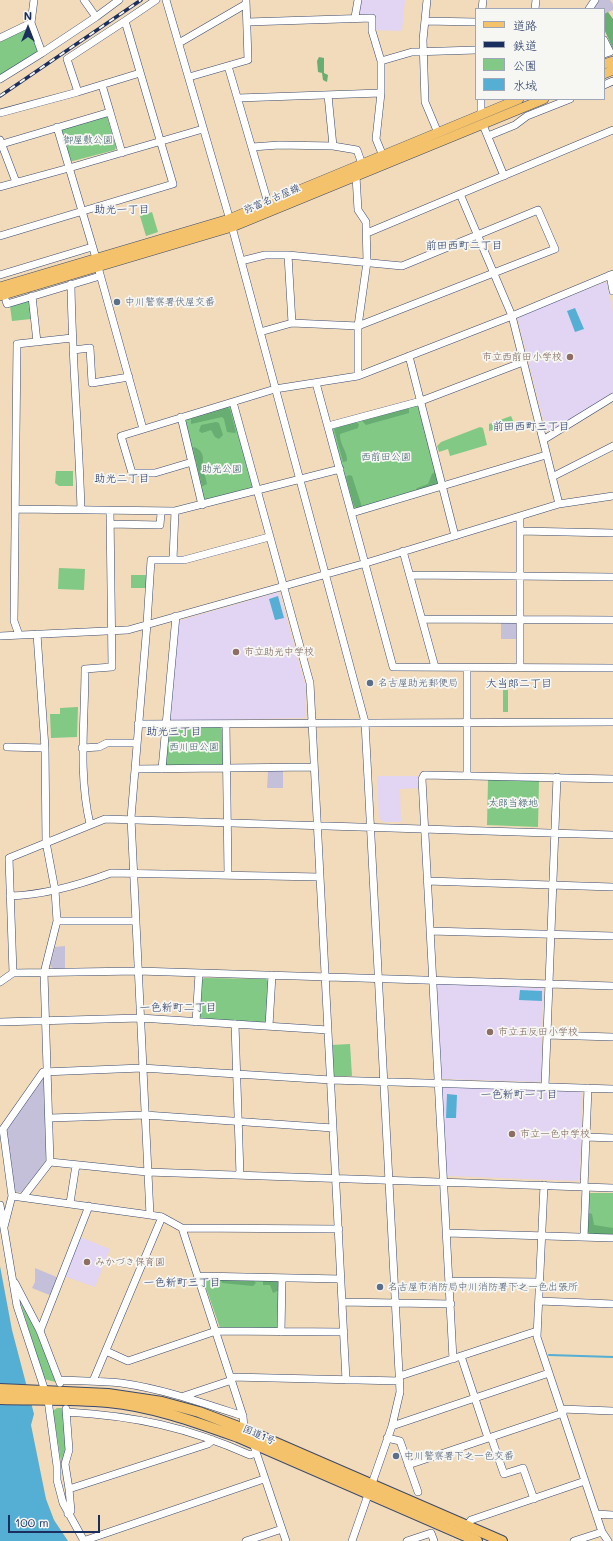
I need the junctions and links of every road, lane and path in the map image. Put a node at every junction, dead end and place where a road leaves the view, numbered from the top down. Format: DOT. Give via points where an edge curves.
graph roads {
  1 [pos="34,0"];
  2 [pos="84,0"];
  3 [pos="119,0"];
  4 [pos="156,0"];
  5 [pos="166,0"];
  6 [pos="358,0"];
  7 [pos="427,0"];
  8 [pos="246,2"];
  9 [pos="96,17"];
  10 [pos="355,17"];
  11 [pos="125,21"];
  12 [pos="425,21"];
  13 [pos="247,22"];
  14 [pos="475,22"];
  15 [pos="31,23"];
  16 [pos="0,38"];
  17 [pos="605,42"];
  18 [pos="179,43"];
  19 [pos="475,50"];
  20 [pos="424,51"];
  21 [pos="42,53"];
  22 [pos="605,54"];
  23 [pos="381,61"];
  24 [pos="228,66"];
  25 [pos="140,72"];
  26 [pos="189,77"];
  27 [pos="0,80"];
  28 [pos="102,85"];
  29 [pos="78,92"];
  30 [pos="381,93"];
  31 [pos="328,95"];
  32 [pos="238,98"];
  33 [pos="482,100"];
  34 [pos="516,100"];
  35 [pos="542,100"];
  36 [pos="567,100"];
  37 [pos="0,112"];
  38 [pos="110,112"];
  39 [pos="481,114"];
  40 [pos="483,125"];
  41 [pos="57,127"];
  42 [pos="203,129"];
  43 [pos="613,130"];
  44 [pos="438,133"];
  45 [pos="488,136"];
  46 [pos="1,142"];
  47 [pos="161,142"];
  48 [pos="333,146"];
  49 [pos="252,147"];
  50 [pos="122,153"];
  51 [pos="383,156"];
  52 [pos="362,164"];
  53 [pos="69,168"];
  54 [pos="356,176"];
  55 [pos="504,176"];
  56 [pos="16,182"];
  57 [pos="0,187"];
  58 [pos="460,194"];
  59 [pos="268,203"];
  60 [pos="82,212"];
  61 [pos="231,223"];
  62 [pos="367,233"];
  63 [pos="478,235"];
  64 [pos="0,236"];
  65 [pos="92,247"];
  66 [pos="288,255"];
  67 [pos="241,261"];
  68 [pos="367,262"];
  69 [pos="98,267"];
  70 [pos="494,274"];
  71 [pos="611,274"];
  72 [pos="0,277"];
  73 [pos="71,284"];
  74 [pos="0,287"];
  75 [pos="613,291"];
  76 [pos="32,296"];
  77 [pos="3,298"];
  78 [pos="512,316"];
  79 [pos="292,323"];
  80 [pos="358,326"];
  81 [pos="260,332"];
  82 [pos="72,338"];
  83 [pos="37,342"];
  84 [pos="73,350"];
  85 [pos="409,356"];
  86 [pos="523,362"];
  87 [pos="358,376"];
  88 [pos="129,377"];
  89 [pos="316,383"];
  90 [pos="275,389"];
  91 [pos="613,397"];
  92 [pos="421,401"];
  93 [pos="233,402"];
  94 [pos="181,417"];
  95 [pos="328,426"];
  96 [pos="143,429"];
  97 [pos="542,440"];
  98 [pos="613,446"];
  99 [pos="546,456"];
  100 [pos="192,462"];
  101 [pos="340,469"];
  102 [pos="552,477"];
  103 [pos="300,480"];
  104 [pos="443,486"];
  105 [pos="257,491"];
  106 [pos="613,496"];
  107 [pos="558,504"];
  108 [pos="202,505"];
  109 [pos="16,509"];
  110 [pos="81,510"];
  111 [pos="110,511"];
  112 [pos="175,511"];
  113 [pos="161,512"];
  114 [pos="352,514"];
  115 [pos="520,516"];
  116 [pos="110,524"];
  117 [pos="520,531"];
  118 [pos="613,534"];
  119 [pos="455,536"];
  120 [pos="269,537"];
  121 [pos="403,551"];
  122 [pos="173,560"];
  123 [pos="366,563"];
  124 [pos="325,574"];
  125 [pos="410,575"];
  126 [pos="520,576"];
  127 [pos="613,577"];
  128 [pos="283,586"];
  129 [pos="176,616"];
  130 [pos="422,619"];
  131 [pos="520,619"];
  132 [pos="613,620"];
  133 [pos="147,624"];
  134 [pos="111,630"];
  135 [pos="37,634"];
  136 [pos="19,635"];
  137 [pos="0,636"];
  138 [pos="435,667"];
  139 [pos="467,668"];
  140 [pos="520,668"];
  141 [pos="613,668"];
  142 [pos="467,721"];
  143 [pos="365,722"];
  144 [pos="613,722"];
  145 [pos="312,723"];
  146 [pos="138,724"];
  147 [pos="166,724"];
  148 [pos="226,724"];
  149 [pos="137,743"];
  150 [pos="7,747"];
  151 [pos="45,748"];
  152 [pos="82,748"];
  153 [pos="314,767"];
  154 [pos="227,768"];
  155 [pos="134,769"];
  156 [pos="162,769"];
  157 [pos="467,776"];
  158 [pos="557,777"];
  159 [pos="613,779"];
  160 [pos="131,818"];
  161 [pos="228,822"];
  162 [pos="90,824"];
  163 [pos="317,824"];
  164 [pos="370,827"];
  165 [pos="424,828"];
  166 [pos="556,833"];
  167 [pos="613,835"];
  168 [pos="46,842"];
  169 [pos="133,873"];
  170 [pos="228,875"];
  171 [pos="320,877"];
  172 [pos="427,881"];
  173 [pos="553,885"];
  174 [pos="613,887"];
  175 [pos="54,890"];
  176 [pos="10,896"];
  177 [pos="57,921"];
  178 [pos="135,921"];
  179 [pos="430,930"];
  180 [pos="551,934"];
  181 [pos="613,936"];
  182 [pos="138,971"];
  183 [pos="13,973"];
  184 [pos="44,973"];
  185 [pos="199,973"];
  186 [pos="272,975"];
  187 [pos="325,977"];
  188 [pos="379,979"];
  189 [pos="433,980"];
  190 [pos="0,982"];
  191 [pos="549,984"];
  192 [pos="613,986"];
  193 [pos="140,1018"];
  194 [pos="46,1021"];
  195 [pos="0,1022"];
  196 [pos="196,1022"];
  197 [pos="235,1024"];
  198 [pos="269,1026"];
  199 [pos="328,1030"];
  200 [pos="547,1035"];
  201 [pos="613,1037"];
  202 [pos="142,1068"];
  203 [pos="48,1071"];
  204 [pos="237,1074"];
  205 [pos="330,1080"];
  206 [pos="384,1081"];
  207 [pos="439,1082"];
  208 [pos="545,1086"];
  209 [pos="588,1088"];
  210 [pos="613,1089"];
  211 [pos="145,1115"];
  212 [pos="49,1118"];
  213 [pos="238,1122"];
  214 [pos="333,1128"];
  215 [pos="586,1136"];
  216 [pos="613,1138"];
  217 [pos="50,1162"];
  218 [pos="76,1165"];
  219 [pos="148,1172"];
  220 [pos="240,1175"];
  221 [pos="336,1178"];
  222 [pos="390,1180"];
  223 [pos="444,1182"];
  224 [pos="544,1185"];
  225 [pos="585,1187"];
  226 [pos="613,1188"];
  227 [pos="12,1196"];
  228 [pos="23,1197"];
  229 [pos="70,1204"];
  230 [pos="0,1205"];
  231 [pos="89,1206"];
  232 [pos="150,1215"];
  233 [pos="162,1217"];
  234 [pos="182,1228"];
  235 [pos="3,1229"];
  236 [pos="339,1230"];
  237 [pos="447,1233"];
  238 [pos="542,1235"];
  239 [pos="584,1237"];
  240 [pos="613,1238"];
  241 [pos="11,1273"];
  242 [pos="198,1276"];
  243 [pos="282,1278"];
  244 [pos="341,1279"];
  245 [pos="449,1280"];
  246 [pos="539,1282"];
  247 [pos="539,1301"];
  248 [pos="342,1302"];
  249 [pos="396,1303"];
  250 [pos="451,1304"];
  251 [pos="613,1304"];
  252 [pos="40,1331"];
  253 [pos="216,1331"];
  254 [pos="537,1331"];
  255 [pos="280,1332"];
  256 [pos="344,1332"];
  257 [pos="106,1351"];
  258 [pos="457,1357"];
  259 [pos="549,1373"];
  260 [pos="400,1378"];
  261 [pos="231,1379"];
  262 [pos="346,1380"];
  263 [pos="93,1381"];
  264 [pos="0,1389"];
  265 [pos="41,1395"];
  266 [pos="184,1396"];
  267 [pos="475,1398"];
  268 [pos="0,1399"];
  269 [pos="562,1411"];
  270 [pos="613,1411"];
  271 [pos="244,1416"];
  272 [pos="392,1426"];
  273 [pos="244,1429"];
  274 [pos="387,1438"];
  275 [pos="490,1438"];
  276 [pos="213,1440"];
  277 [pos="255,1449"];
  278 [pos="408,1465"];
  279 [pos="264,1479"];
  280 [pos="585,1481"];
  281 [pos="369,1488"];
  282 [pos="69,1489"];
  283 [pos="418,1492"];
  284 [pos="534,1499"];
  285 [pos="68,1514"];
  286 [pos="596,1514"];
  287 [pos="613,1515"];
  288 [pos="467,1526"];
  289 [pos="282,1529"];
  290 [pos="602,1532"];
  291 [pos="84,1541"];
  292 [pos="246,1541"];
  293 [pos="286,1541"];
  294 [pos="352,1541"];
  295 [pos="408,1541"];
  296 [pos="434,1541"];
  297 [pos="477,1541"];
  298 [pos="502,1541"];
  299 [pos="574,1541"];
  300 [pos="608,1541"];
  1 -- 15 [label="street"];
  2 -- 9 [label="street"];
  3 -- 9 [label="street"];
  4 -- 11 [label="street"];
  5 -- 18 [label="street"];
  6 -- 10 [label="street"];
  7 -- 12 [label="street"];
  8 -- 13 [label="street"];
  8 -- 18 [label="street"];
  9 -- 21 [label="street"];
  10 -- 13 [label="street"];
  10 -- 23 [label="street" via="372,18 372,31"];
  11 -- 25 [label="street"];
  11 -- 29 [label="street" via="68,59"];
  12 -- 14 [label="street"];
  12 -- 20 [label="street"];
  13 -- 24 [label="street" via="248,60"];
  15 -- 16 [label="street"];
  15 -- 21 [label="street"];
  17 -- 22 [label="street" via="610,52"];
  18 -- 26 [label="street"];
  19 -- 20 [label="street"];
  20 -- 23 [label="street"];
  20 -- 44 [label="street" via="425,102"];
  21 -- 27 [label="street"];
  23 -- 30 [label="street"];
  24 -- 26 [label="street"];
  24 -- 32 [label="street"];
  25 -- 28 [label="street"];
  25 -- 47 [label="street"];
  26 -- 42 [label="street"];
  28 -- 29 [label="street"];
  28 -- 38 [label="street"];
  29 -- 37 [label="street"];
  30 -- 31 [label="street"];
  30 -- 51 [label="street" via="376,138"];
  31 -- 32 [label="street"];
  31 -- 48 [label="street"];
  32 -- 49 [label="street"];
  33 -- 39 [label="street"];
  34 -- 39 [label="main road, 弥富名古屋線"];
  35 -- 40 [label="main road, 弥富名古屋線"];
  36 -- 45 [label="street" via="527,116 515,125"];
  38 -- 41 [label="street"];
  38 -- 50 [label="street"];
  39 -- 44 [label="main road, 弥富名古屋線"];
  40 -- 45 [label="street"];
  40 -- 54 [label="main road, 弥富名古屋線"];
  41 -- 46 [label="street"];
  41 -- 53 [label="street"];
  42 -- 47 [label="street"];
  42 -- 61 [label="street"];
  43 -- 55 [label="street"];
  44 -- 51 [label="main road, 弥富名古屋線"];
  45 -- 55 [label="street"];
  46 -- 56 [label="street"];
  47 -- 50 [label="street"];
  47 -- 60 [label="street" via="173,184"];
  48 -- 49 [label="street"];
  48 -- 52 [label="street" via="357,150"];
  49 -- 59 [label="street"];
  50 -- 53 [label="street"];
  51 -- 52 [label="main road, 弥富名古屋線"];
  52 -- 59 [label="main road, 弥富名古屋線"];
  53 -- 56 [label="street"];
  53 -- 60 [label="street"];
  54 -- 61 [label="main road, 弥富名古屋線"];
  54 -- 62 [label="street" via="358,210 366,222"];
  55 -- 58 [label="street"];
  56 -- 57 [label="street"];
  58 -- 62 [label="street"];
  58 -- 63 [label="street"];
  59 -- 61 [label="main road, 弥富名古屋線"];
  60 -- 64 [label="street"];
  60 -- 65 [label="street"];
  61 -- 67 [label="street"];
  61 -- 69 [label="main road, 弥富名古屋線"];
  62 -- 68 [label="street"];
  63 -- 68 [label="street" via="402,266"];
  63 -- 70 [label="street"];
  63 -- 70 [label="street" via="538,210 555,249"];
  65 -- 69 [label="street"];
  65 -- 72 [label="street"];
  66 -- 67 [label="street" via="265,255"];
  66 -- 68 [label="street"];
  66 -- 79 [label="street"];
  67 -- 81 [label="street"];
  68 -- 80 [label="street"];
  69 -- 73 [label="street"];
  69 -- 74 [label="main road, 弥富名古屋線"];
  69 -- 77 [label="main road, 弥富名古屋線"];
  69 -- 88 [label="street"];
  70 -- 78 [label="street"];
  70 -- 80 [label="street"];
  71 -- 75 [label="street"];
  71 -- 78 [label="street"];
  73 -- 76 [label="street"];
  73 -- 82 [label="street"];
  76 -- 77 [label="street" via="7,304"];
  76 -- 83 [label="street"];
  78 -- 85 [label="street"];
  78 -- 86 [label="street"];
  79 -- 80 [label="street"];
  79 -- 81 [label="street"];
  80 -- 87 [label="street"];
  81 -- 90 [label="street"];
  82 -- 83 [label="street"];
  82 -- 84 [label="street"];
  83 -- 109 [label="street" via="17,344"];
  84 -- 88 [label="street" via="90,348 92,383"];
  84 -- 110 [label="street"];
  85 -- 87 [label="street"];
  85 -- 92 [label="street"];
  86 -- 92 [label="street"];
  86 -- 97 [label="street"];
  87 -- 89 [label="street"];
  88 -- 96 [label="street"];
  89 -- 90 [label="street"];
  89 -- 95 [label="street"];
  90 -- 93 [label="street"];
  90 -- 103 [label="street"];
  91 -- 97 [label="street"];
  92 -- 95 [label="street"];
  92 -- 104 [label="street"];
  93 -- 94 [label="street"];
  93 -- 105 [label="street"];
  94 -- 96 [label="street"];
  94 -- 100 [label="street"];
  95 -- 101 [label="street"];
  96 -- 100 [label="street" via="121,436 132,473 155,473"];
  97 -- 99 [label="street"];
  98 -- 102 [label="street"];
  99 -- 102 [label="street"];
  99 -- 104 [label="street"];
  100 -- 108 [label="street"];
  101 -- 103 [label="street"];
  101 -- 114 [label="street"];
  102 -- 107 [label="street"];
  103 -- 105 [label="street"];
  103 -- 124 [label="street"];
  104 -- 114 [label="street"];
  104 -- 119 [label="street"];
  105 -- 108 [label="street"];
  105 -- 120 [label="street"];
  106 -- 107 [label="street"];
  107 -- 115 [label="street"];
  108 -- 112 [label="street"];
  109 -- 110 [label="street"];
  109 -- 136 [label="street" via="14,621"];
  110 -- 111 [label="street"];
  111 -- 113 [label="street"];
  111 -- 116 [label="street"];
  112 -- 113 [label="street"];
  112 -- 122 [label="street"];
  113 -- 116 [label="street" via="160,525"];
  114 -- 123 [label="street"];
  115 -- 117 [label="street"];
  115 -- 119 [label="street"];
  116 -- 134 [label="street"];
  117 -- 118 [label="street"];
  117 -- 126 [label="street"];
  119 -- 121 [label="street"];
  120 -- 122 [label="street" via="184,560"];
  120 -- 128 [label="street"];
  121 -- 123 [label="street"];
  121 -- 125 [label="street"];
  122 -- 133 [label="street" via="151,560"];
  123 -- 124 [label="street"];
  123 -- 138 [label="street" via="393,667"];
  124 -- 128 [label="street"];
  124 -- 143 [label="street"];
  125 -- 126 [label="street"];
  125 -- 130 [label="street"];
  126 -- 127 [label="street"];
  126 -- 131 [label="street"];
  128 -- 129 [label="street"];
  128 -- 145 [label="street" via="310,683"];
  129 -- 133 [label="street"];
  129 -- 147 [label="street"];
  130 -- 131 [label="street"];
  130 -- 138 [label="street"];
  131 -- 132 [label="street"];
  131 -- 140 [label="street"];
  133 -- 134 [label="street" via="128,630"];
  133 -- 146 [label="street"];
  134 -- 135 [label="street"];
  134 -- 152 [label="street" via="112,667 85,668"];
  135 -- 136 [label="street"];
  135 -- 151 [label="street"];
  136 -- 137 [label="street"];
  138 -- 139 [label="street"];
  139 -- 140 [label="street"];
  139 -- 142 [label="street"];
  140 -- 141 [label="street"];
  142 -- 143 [label="street"];
  142 -- 144 [label="street"];
  142 -- 157 [label="street"];
  143 -- 145 [label="street"];
  143 -- 164 [label="street"];
  145 -- 148 [label="street"];
  145 -- 153 [label="street"];
  146 -- 147 [label="street"];
  146 -- 149 [label="street"];
  147 -- 148 [label="street"];
  147 -- 156 [label="street"];
  148 -- 154 [label="street"];
  149 -- 152 [label="street"];
  149 -- 155 [label="street"];
  150 -- 151 [label="street"];
  151 -- 168 [label="street"];
  152 -- 162 [label="street" via="85,801"];
  153 -- 154 [label="street"];
  153 -- 163 [label="street"];
  154 -- 156 [label="street"];
  154 -- 161 [label="street"];
  155 -- 156 [label="street"];
  155 -- 160 [label="street"];
  157 -- 158 [label="street"];
  157 -- 165 [label="street" via="424,775"];
  158 -- 159 [label="street"];
  158 -- 166 [label="street"];
  160 -- 161 [label="street"];
  160 -- 162 [label="street" via="105,819"];
  160 -- 169 [label="street"];
  161 -- 163 [label="street"];
  161 -- 170 [label="street"];
  162 -- 168 [label="street"];
  163 -- 164 [label="street"];
  163 -- 171 [label="street"];
  164 -- 165 [label="street"];
  164 -- 188 [label="street"];
  165 -- 166 [label="street"];
  165 -- 172 [label="street"];
  166 -- 167 [label="street"];
  166 -- 173 [label="street"];
  168 -- 175 [label="street"];
  168 -- 176 [label="street" via="9,858"];
  169 -- 170 [label="street"];
  169 -- 175 [label="street" via="111,873 85,883"];
  169 -- 178 [label="street"];
  170 -- 171 [label="street"];
  171 -- 187 [label="street"];
  172 -- 173 [label="street"];
  172 -- 179 [label="street"];
  173 -- 174 [label="street"];
  173 -- 180 [label="street"];
  175 -- 176 [label="street" via="30,896"];
  175 -- 177 [label="street"];
  176 -- 183 [label="street"];
  177 -- 178 [label="street"];
  177 -- 184 [label="street"];
  178 -- 182 [label="street"];
  179 -- 180 [label="street"];
  179 -- 189 [label="street"];
  180 -- 181 [label="street"];
  180 -- 191 [label="street"];
  182 -- 184 [label="street"];
  182 -- 185 [label="street"];
  182 -- 193 [label="street"];
  183 -- 184 [label="street"];
  183 -- 190 [label="street"];
  184 -- 194 [label="street"];
  185 -- 186 [label="street"];
  185 -- 196 [label="street"];
  186 -- 187 [label="street"];
  186 -- 198 [label="street"];
  187 -- 188 [label="street"];
  187 -- 199 [label="street"];
  188 -- 189 [label="street"];
  188 -- 206 [label="street"];
  189 -- 191 [label="street"];
  189 -- 207 [label="street"];
  191 -- 192 [label="street"];
  191 -- 200 [label="street"];
  193 -- 194 [label="street"];
  193 -- 196 [label="street"];
  193 -- 202 [label="street"];
  194 -- 195 [label="street"];
  194 -- 203 [label="street"];
  196 -- 197 [label="street"];
  197 -- 198 [label="street"];
  197 -- 204 [label="street"];
  198 -- 199 [label="street"];
  199 -- 205 [label="street"];
  200 -- 201 [label="street"];
  200 -- 208 [label="street"];
  202 -- 203 [label="street"];
  202 -- 204 [label="street"];
  202 -- 211 [label="street"];
  203 -- 212 [label="street"];
  203 -- 227 [label="street" via="43,1072 3,1130"];
  204 -- 205 [label="street"];
  204 -- 213 [label="street"];
  205 -- 206 [label="street"];
  205 -- 214 [label="street"];
  206 -- 207 [label="street"];
  206 -- 222 [label="street"];
  207 -- 208 [label="street"];
  207 -- 223 [label="street"];
  208 -- 209 [label="street"];
  209 -- 210 [label="street"];
  209 -- 215 [label="street"];
  211 -- 212 [label="street"];
  211 -- 213 [label="street"];
  211 -- 219 [label="street"];
  212 -- 217 [label="street"];
  213 -- 214 [label="street"];
  213 -- 220 [label="street"];
  214 -- 221 [label="street"];
  215 -- 216 [label="street"];
  215 -- 225 [label="street"];
  217 -- 218 [label="street"];
  217 -- 228 [label="street"];
  218 -- 219 [label="street"];
  218 -- 229 [label="street"];
  219 -- 220 [label="street"];
  219 -- 232 [label="street"];
  220 -- 221 [label="street"];
  221 -- 222 [label="street"];
  221 -- 236 [label="street"];
  222 -- 223 [label="street"];
  222 -- 249 [label="street"];
  223 -- 224 [label="street"];
  223 -- 237 [label="street"];
  224 -- 225 [label="street"];
  224 -- 238 [label="street"];
  225 -- 226 [label="street"];
  225 -- 239 [label="street"];
  227 -- 228 [label="street"];
  227 -- 235 [label="street"];
  228 -- 229 [label="street"];
  229 -- 231 [label="street"];
  230 -- 235 [label="street"];
  231 -- 232 [label="street"];
  231 -- 252 [label="street"];
  232 -- 233 [label="street"];
  233 -- 234 [label="street"];
  233 -- 257 [label="street"];
  234 -- 236 [label="street"];
  234 -- 242 [label="street"];
  235 -- 241 [label="street"];
  236 -- 244 [label="street"];
  237 -- 238 [label="street"];
  237 -- 245 [label="street"];
  238 -- 239 [label="street"];
  238 -- 246 [label="street"];
  239 -- 240 [label="street"];
  241 -- 252 [label="street"];
  241 -- 265 [label="street" via="17,1306"];
  242 -- 243 [label="street"];
  242 -- 253 [label="street"];
  243 -- 244 [label="street"];
  243 -- 255 [label="street"];
  244 -- 248 [label="street"];
  245 -- 246 [label="street"];
  245 -- 250 [label="street"];
  246 -- 247 [label="street"];
  247 -- 251 [label="street"];
  247 -- 254 [label="street"];
  248 -- 249 [label="street"];
  248 -- 256 [label="street"];
  249 -- 250 [label="street"];
  249 -- 260 [label="street"];
  250 -- 258 [label="street"];
  252 -- 263 [label="street" via="60,1381"];
  253 -- 255 [label="street"];
  253 -- 257 [label="street" via="128,1361"];
  253 -- 261 [label="street"];
  254 -- 258 [label="street"];
  254 -- 259 [label="street"];
  255 -- 256 [label="street"];
  256 -- 262 [label="street"];
  257 -- 263 [label="street"];
  258 -- 260 [label="street"];
  258 -- 267 [label="street"];
  259 -- 267 [label="street"];
  259 -- 269 [label="street"];
  260 -- 262 [label="street"];
  260 -- 272 [label="street"];
  261 -- 262 [label="street"];
  261 -- 266 [label="street"];
  261 -- 271 [label="street"];
  263 -- 266 [label="street" via="121,1383"];
  264 -- 265 [label="highway, 国道1号"];
  265 -- 268 [label="highway, 国道1号"];
  265 -- 273 [label="highway, 国道1号" via="108,1394 162,1402 199,1412"];
  265 -- 277 [label="highway, 国道1号" via="109,1402 198,1422"];
  265 -- 285 [label="street" via="57,1466 62,1503"];
  266 -- 271 [label="street"];
  267 -- 272 [label="street"];
  267 -- 275 [label="street"];
  269 -- 270 [label="street"];
  269 -- 275 [label="street"];
  269 -- 280 [label="street"];
  271 -- 273 [label="street"];
  272 -- 274 [label="street"];
  273 -- 277 [label="street"];
  273 -- 281 [label="highway, 国道1号"];
  274 -- 278 [label="street" via="400,1440"];
  274 -- 281 [label="street"];
  275 -- 278 [label="street"];
  275 -- 284 [label="street" via="504,1474 523,1468"];
  276 -- 277 [label="street" via="250,1455"];
  276 -- 282 [label="street" via="208,1444"];
  276 -- 282 [label="street" via="185,1430 132,1418 66,1410 69,1450 65,1464"];
  277 -- 279 [label="street"];
  277 -- 281 [label="highway, 国道1号"];
  278 -- 283 [label="street"];
  279 -- 289 [label="street"];
  279 -- 291 [label="street"];
  280 -- 284 [label="street"];
  280 -- 286 [label="street"];
  281 -- 288 [label="highway, 国道1号"];
  281 -- 294 [label="street"];
  281 -- 297 [label="highway, 国道1号"];
  282 -- 285 [label="street" via="71,1511"];
  284 -- 288 [label="street" via="471,1520"];
  285 -- 291 [label="street"];
  286 -- 287 [label="street"];
  286 -- 290 [label="street"];
  288 -- 298 [label="highway, 国道1号"];
  289 -- 292 [label="street"];
  289 -- 293 [label="street"];
  290 -- 299 [label="street"];
  290 -- 300 [label="street"];
  295 -- 296 [label="street" via="431,1533"];
}
